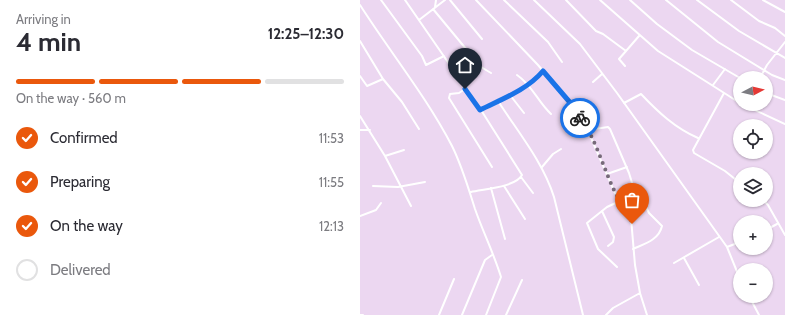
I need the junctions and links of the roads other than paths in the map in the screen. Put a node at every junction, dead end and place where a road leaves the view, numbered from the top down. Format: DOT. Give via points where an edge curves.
graph roads {
  1 [pos="381,0"];
  2 [pos="405,0"];
  3 [pos="436,0"];
  4 [pos="445,0"];
  5 [pos="450,0"];
  6 [pos="476,0"];
  7 [pos="504,0"];
  8 [pos="534,0"];
  9 [pos="566,0"];
  10 [pos="630,0"];
  11 [pos="666,0"];
  12 [pos="696,0"];
  13 [pos="731,0"];
  14 [pos="763,0"];
  15 [pos="601,1"];
  16 [pos="360,5"];
  17 [pos="434,8"];
  18 [pos="785,12"];
  19 [pos="419,21"];
  20 [pos="639,36"];
  21 [pos="785,36"];
  22 [pos="482,39"];
  23 [pos="360,41"];
  24 [pos="785,42"];
  25 [pos="626,51"];
  26 [pos="776,54"];
  27 [pos="444,56"];
  28 [pos="785,58"];
  29 [pos="562,62"];
  30 [pos="625,66"];
  31 [pos="725,69"];
  32 [pos="764,70"];
  33 [pos="543,71"];
  34 [pos="491,73"];
  35 [pos="602,74"];
  36 [pos="733,74"];
  37 [pos="517,75"];
  38 [pos="360,76"];
  39 [pos="384,79"];
  40 [pos="785,80"];
  41 [pos="593,82"];
  42 [pos="529,85"];
  43 [pos="713,86"];
  44 [pos="465,89"];
  45 [pos="724,93"];
  46 [pos="510,95"];
  47 [pos="773,96"];
  48 [pos="733,99"];
  49 [pos="785,100"];
  50 [pos="498,102"];
  51 [pos="624,103"];
  52 [pos="480,110"];
  53 [pos="758,111"];
  54 [pos="524,113"];
  55 [pos="551,114"];
  56 [pos="360,116"];
  57 [pos="785,124"];
  58 [pos="419,128"];
  59 [pos="360,130"];
  60 [pos="370,130"];
  61 [pos="588,130"];
  62 [pos="698,138"];
  63 [pos="561,149"];
  64 [pos="404,150"];
  65 [pos="385,156"];
  66 [pos="492,167"];
  67 [pos="542,167"];
  68 [pos="627,167"];
  69 [pos="607,174"];
  70 [pos="521,177"];
  71 [pos="733,177"];
  72 [pos="425,182"];
  73 [pos="373,186"];
  74 [pos="504,186"];
  75 [pos="401,187"];
  76 [pos="491,188"];
  77 [pos="471,192"];
  78 [pos="533,193"];
  79 [pos="620,201"];
  80 [pos="381,203"];
  81 [pos="411,206"];
  82 [pos="769,207"];
  83 [pos="602,211"];
  84 [pos="360,216"];
  85 [pos="525,219"];
  86 [pos="778,223"];
  87 [pos="773,226"];
  88 [pos="785,235"];
  89 [pos="719,237"];
  90 [pos="505,239"];
  91 [pos="733,245"];
  92 [pos="608,246"];
  93 [pos="727,248"];
  94 [pos="633,250"];
  95 [pos="493,254"];
  96 [pos="684,258"];
  97 [pos="674,263"];
  98 [pos="733,263"];
  99 [pos="617,267"];
  100 [pos="454,279"];
  101 [pos="522,280"];
  102 [pos="699,285"];
  103 [pos="640,293"];
  104 [pos="753,303"];
  105 [pos="439,315"];
  106 [pos="462,315"];
  107 [pos="486,315"];
  108 [pos="506,315"];
  109 [pos="583,315"];
  110 [pos="606,315"];
  111 [pos="647,315"];
  112 [pos="759,315"];
  1 -- 27 [label="street" via="426,65"];
  2 -- 19 [label="street"];
  3 -- 17 [label="street"];
  4 -- 17 [label="street"];
  5 -- 22 [label="street"];
  6 -- 33 [label="street"];
  7 -- 29 [label="street" via="548,42"];
  8 -- 35 [label="street" via="580,44"];
  9 -- 25 [label="street" via="596,31"];
  10 -- 31 [label="street" via="692,50"];
  11 -- 32 [label="street" via="711,37"];
  12 -- 26 [label="street"];
  13 -- 21 [label="street"];
  14 -- 18 [label="street"];
  15 -- 20 [label="street"];
  16 -- 77 [label="street" via="414,82 438,122 452,146"];
  17 -- 19 [label="street"];
  17 -- 34 [label="street" via="481,67"];
  19 -- 27 [label="street"];
  20 -- 25 [label="street"];
  20 -- 43 [label="street"];
  23 -- 39 [label="street"];
  24 -- 26 [label="street"];
  25 -- 30 [label="street" via="619,59"];
  26 -- 28 [label="street"];
  26 -- 32 [label="street"];
  27 -- 44 [label="street"];
  31 -- 36 [label="street"];
  31 -- 43 [label="street"];
  32 -- 40 [label="street"];
  33 -- 42 [label="street"];
  33 -- 61 [label="street" via="575,109"];
  35 -- 41 [label="street"];
  35 -- 51 [label="street"];
  37 -- 42 [label="street"];
  38 -- 39 [label="street" via="367,86"];
  39 -- 58 [label="street"];
  42 -- 46 [label="street"];
  42 -- 55 [label="street"];
  43 -- 45 [label="street"];
  44 -- 52 [label="street"];
  44 -- 66 [label="street" via="450,94 449,98"];
  45 -- 48 [label="street"];
  45 -- 62 [label="street"];
  46 -- 50 [label="street"];
  46 -- 54 [label="street"];
  47 -- 49 [label="street"];
  50 -- 52 [label="street"];
  50 -- 67 [label="street"];
  51 -- 62 [label="street" via="641,94 677,127"];
  51 -- 89 [label="street"];
  52 -- 70 [label="street" via="518,167"];
  53 -- 57 [label="street"];
  56 -- 60 [label="street"];
  59 -- 60 [label="street"];
  60 -- 65 [label="street"];
  61 -- 68 [label="street" via="609,128"];
  61 -- 69 [label="street"];
  62 -- 71 [label="street" via="693,147 694,154"];
  63 -- 67 [label="street" via="552,154"];
  64 -- 65 [label="street"];
  65 -- 75 [label="street"];
  67 -- 109 [label="street" via="554,197"];
  68 -- 69 [label="street"];
  68 -- 94 [label="street" via="637,199 662,226 654,240"];
  69 -- 79 [label="street"];
  70 -- 74 [label="street"];
  70 -- 78 [label="street"];
  72 -- 75 [label="street"];
  73 -- 75 [label="street"];
  74 -- 76 [label="street"];
  74 -- 85 [label="street"];
  75 -- 81 [label="street"];
  76 -- 77 [label="street"];
  76 -- 90 [label="street"];
  77 -- 95 [label="street"];
  79 -- 83 [label="street"];
  79 -- 94 [label="street" via="631,218"];
  80 -- 84 [label="street" via="376,210"];
  82 -- 86 [label="street"];
  83 -- 92 [label="street" via="614,237"];
  83 -- 99 [label="street" via="588,224 598,248"];
  86 -- 87 [label="street"];
  86 -- 88 [label="street"];
  89 -- 93 [label="street"];
  89 -- 96 [label="street"];
  91 -- 93 [label="street"];
  93 -- 98 [label="street"];
  94 -- 103 [label="street"];
  95 -- 106 [label="street" via="485,260"];
  95 -- 107 [label="street" via="501,279"];
  96 -- 97 [label="street"];
  96 -- 102 [label="street"];
  100 -- 105 [label="street"];
  101 -- 108 [label="street"];
  103 -- 110 [label="street" via="613,308"];
  103 -- 111 [label="street"];
  104 -- 112 [label="street"];
}
